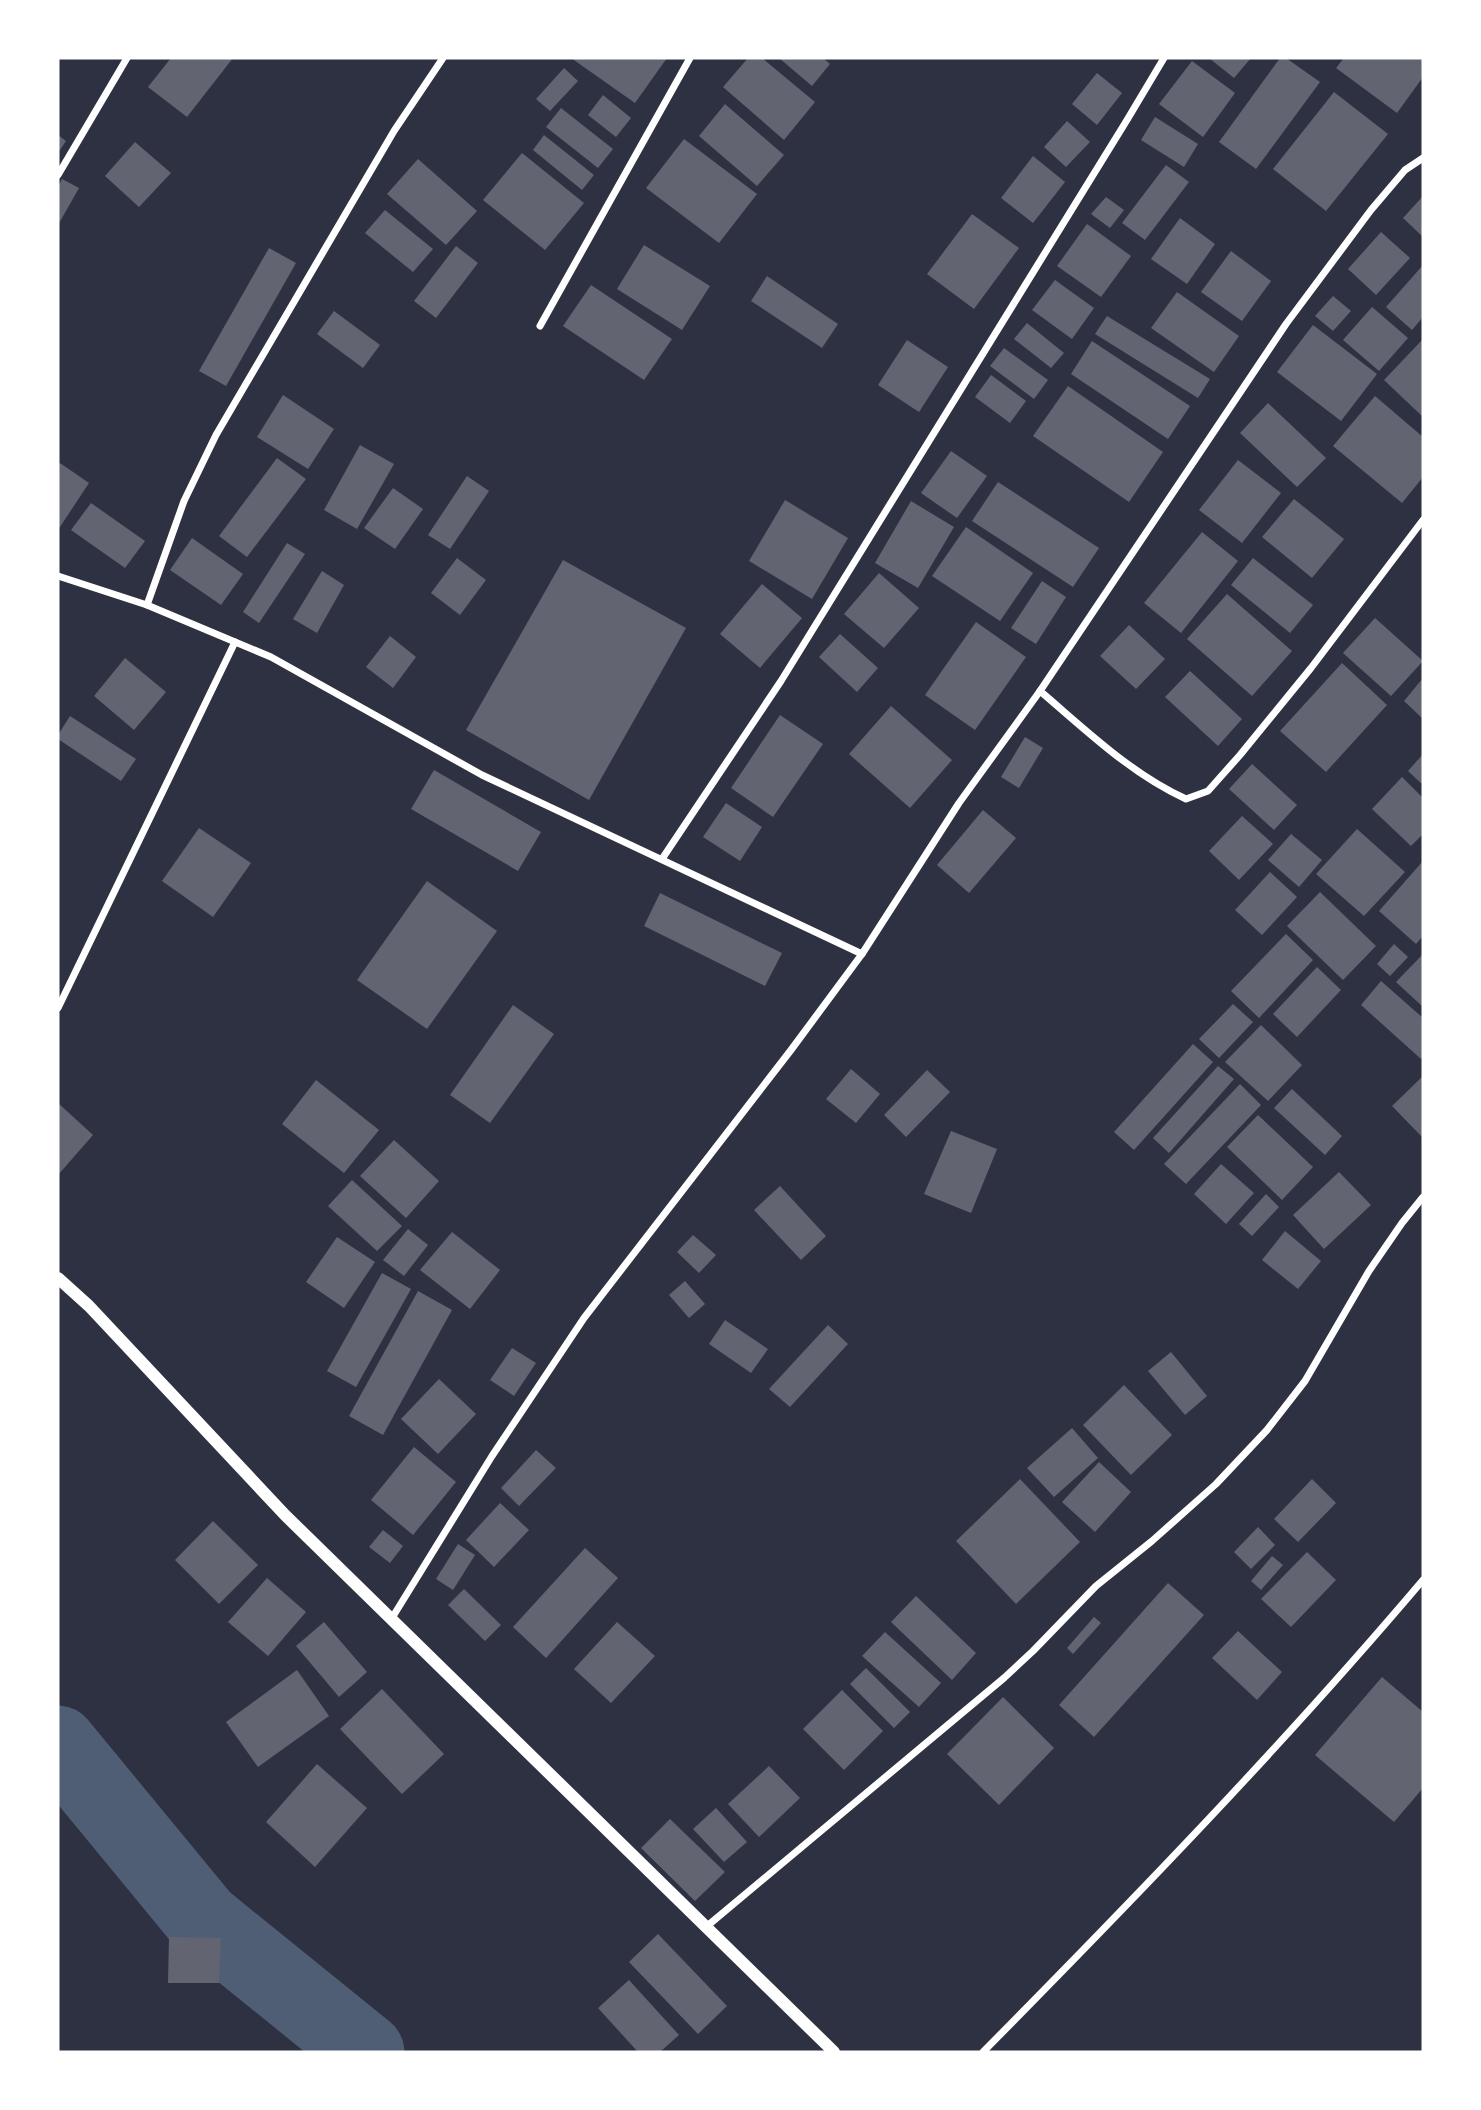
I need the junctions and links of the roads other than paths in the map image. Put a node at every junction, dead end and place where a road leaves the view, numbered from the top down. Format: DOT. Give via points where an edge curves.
graph roads {
  1 [pos="127,58"];
  2 [pos="443,58"];
  3 [pos="690,58"];
  4 [pos="1164,58"];
  5 [pos="1423,158"];
  6 [pos="58,175"];
  7 [pos="540,326"];
  8 [pos="1423,520"];
  9 [pos="58,576"];
  10 [pos="147,605"];
  11 [pos="235,642"];
  12 [pos="1040,691"];
  13 [pos="662,859"];
  14 [pos="862,954"];
  15 [pos="58,1008"];
  16 [pos="1423,1197"];
  17 [pos="58,1278"];
  18 [pos="1423,1580"];
  19 [pos="392,1618"];
  20 [pos="705,1928"];
  21 [pos="834,2052"];
  22 [pos="983,2052"];
  1 -- 6 [label="street"];
  2 -- 10 [label="street" via="394,131 216,435 184,501"];
  3 -- 7 [label="street"];
  4 -- 13 [label="street" via="781,681"];
  5 -- 12 [label="street" via="1405,170 1371,210 1286,324"];
  8 -- 12 [label="street" via="1311,668 1208,791 1186,799 1159,787"];
  9 -- 10 [label="street"];
  10 -- 11 [label="street"];
  11 -- 13 [label="street" via="271,657 482,775"];
  11 -- 15 [label="street"];
  12 -- 14 [label="street" via="959,803"];
  13 -- 14 [label="street"];
  14 -- 19 [label="street" via="584,1318"];
  16 -- 20 [label="street" via="1369,1271 1305,1381 1216,1484 1096,1586 1004,1678"];
  17 -- 19 [label="street" via="285,1515"];
  18 -- 22 [label="street" via="1217,1811"];
  19 -- 20 [label="street"];
  20 -- 21 [label="street"];
}
